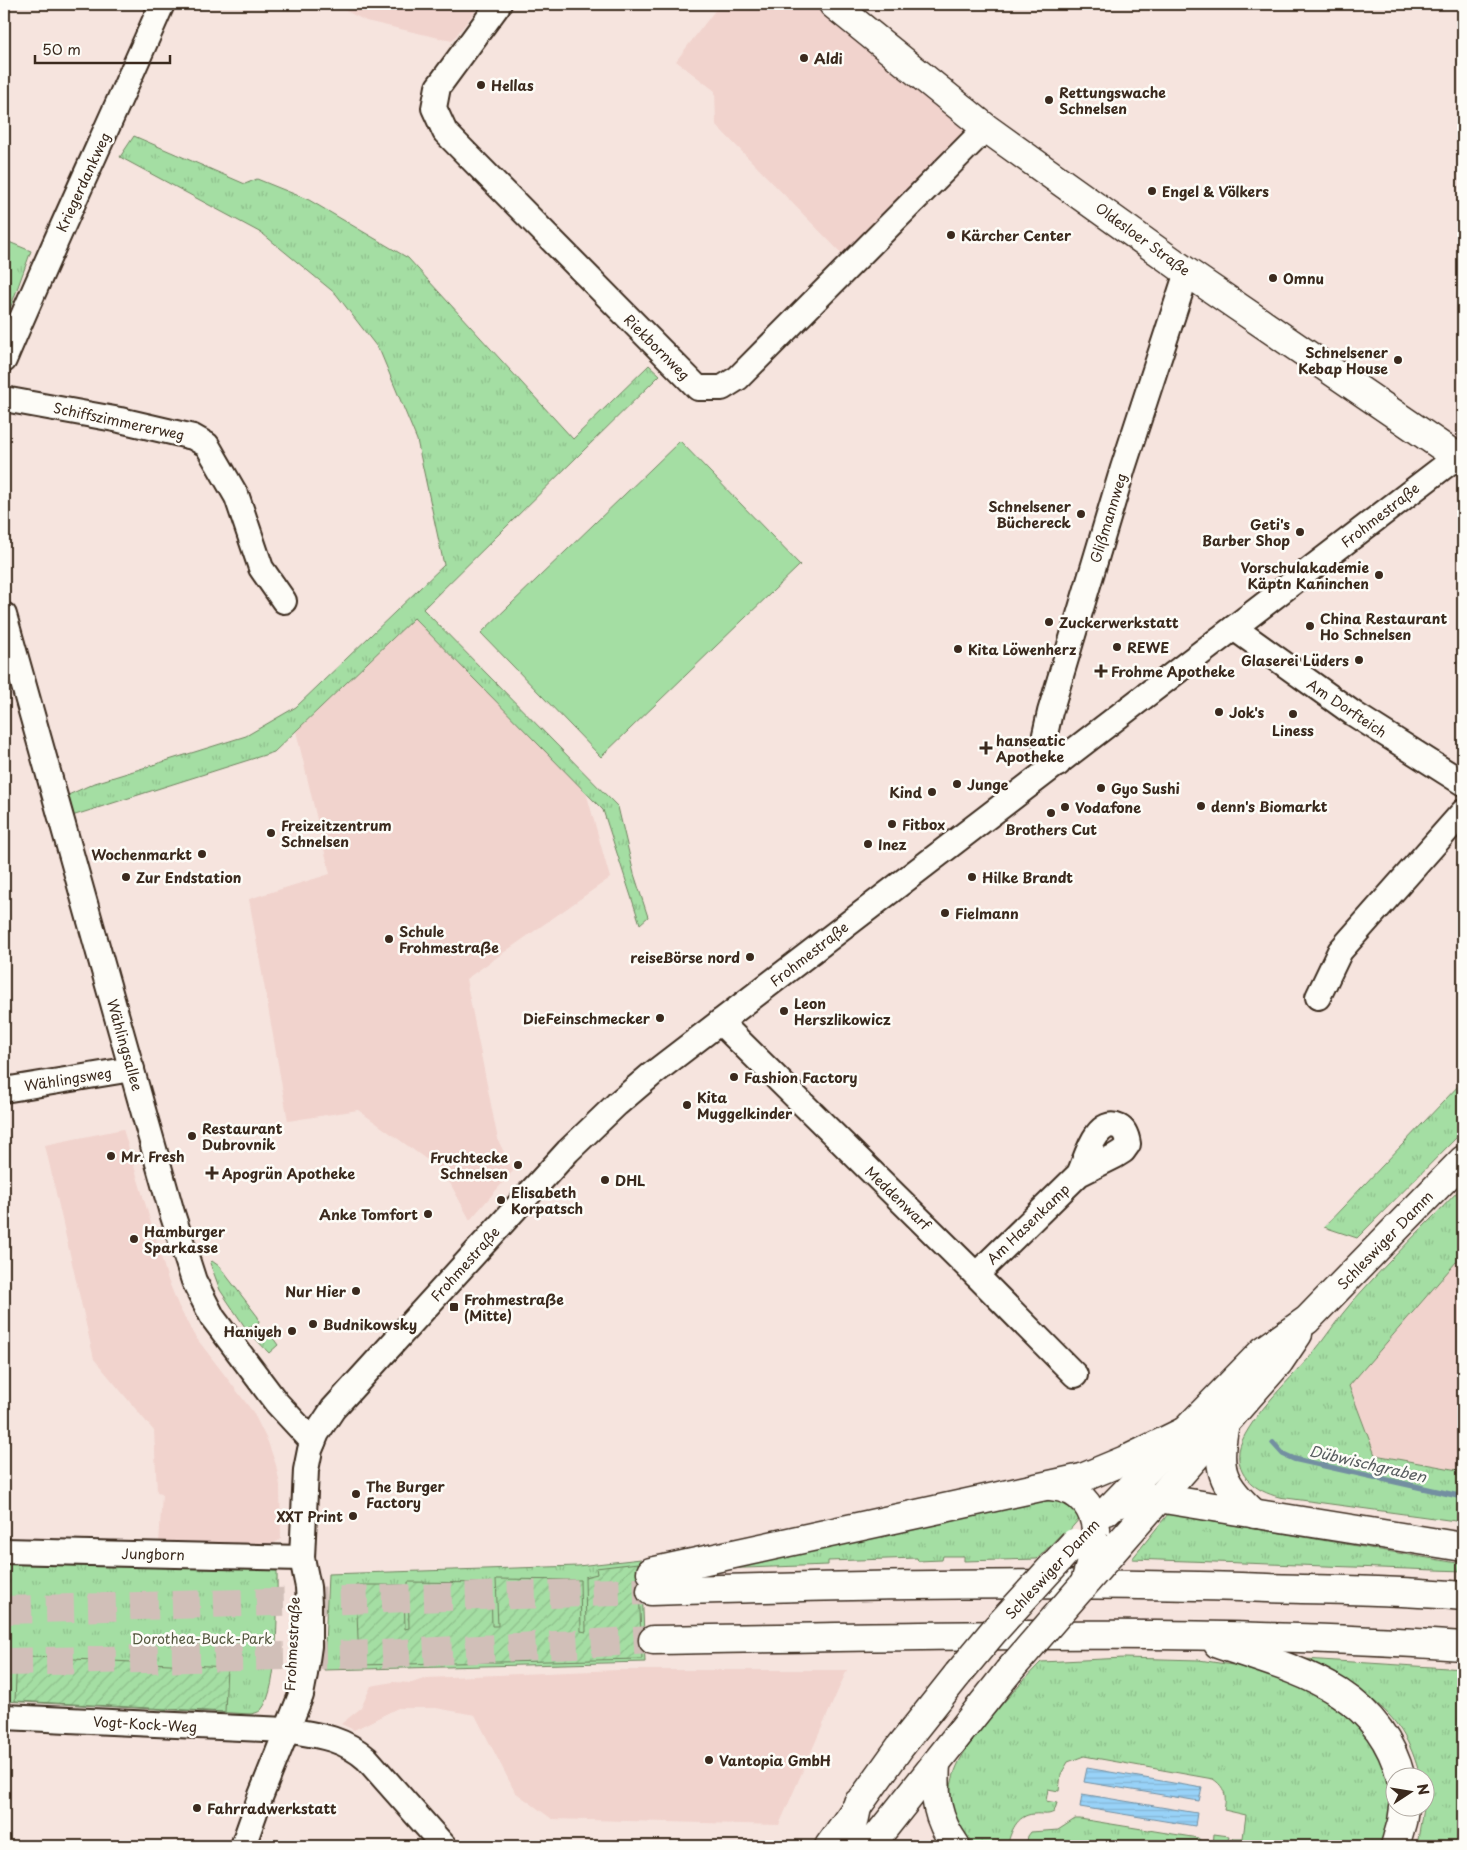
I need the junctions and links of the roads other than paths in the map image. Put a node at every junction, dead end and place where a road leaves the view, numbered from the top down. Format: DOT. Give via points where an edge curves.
graph roads {
  1 [pos="162,4"];
  2 [pos="499,4"];
  3 [pos="833,4"];
  4 [pos="986,128"];
  5 [pos="1187,272"];
  6 [pos="4,360"];
  7 [pos="4,399"];
  8 [pos="1461,456"];
  9 [pos="284,601"];
  10 [pos="4,615"];
  11 [pos="1234,628"];
  12 [pos="1058,764"];
  13 [pos="1463,783"];
  14 [pos="1463,812"];
  15 [pos="1318,997"];
  16 [pos="720,1022"];
  17 [pos="132,1068"];
  18 [pos="4,1090"];
  19 [pos="1463,1160"];
  20 [pos="1079,1174"];
  21 [pos="976,1275"];
  22 [pos="1307,1320"];
  23 [pos="1075,1376"];
  24 [pos="1225,1423"];
  25 [pos="1185,1431"];
  26 [pos="313,1442"];
  27 [pos="1050,1486"];
  28 [pos="1158,1498"];
  29 [pos="1255,1514"];
  30 [pos="1100,1532"];
  31 [pos="1463,1547"];
  32 [pos="4,1551"];
  33 [pos="302,1558"];
  34 [pos="1463,1596"];
  35 [pos="1193,1635"];
  36 [pos="653,1640"];
  37 [pos="1463,1646"];
  38 [pos="4,1717"];
  39 [pos="286,1730"];
  40 [pos="936,1763"];
  41 [pos="1398,1768"];
  42 [pos="858,1803"];
  43 [pos="1403,1818"];
  44 [pos="243,1846"];
  45 [pos="444,1846"];
  46 [pos="829,1846"];
  47 [pos="855,1846"];
  48 [pos="870,1846"];
  49 [pos="956,1846"];
  50 [pos="1395,1846"];
  1 -- 6 [label="street, Kriegerdankweg"];
  2 -- 4 [label="street, Riekbornweg" via="438,87 434,108 445,132 698,388 722,388 738,378"];
  3 -- 4 [label="main road, Oldesloer Straße"];
  4 -- 5 [label="main road, Oldesloer Straße"];
  5 -- 8 [label="main road, Oldesloer Straße"];
  5 -- 12 [label="street, Glißmannweg" via="1123,468 1050,712 1044,739"];
  7 -- 9 [label="street, Schiffszimmererweg" via="120,420 193,437 207,445 237,497 261,568"];
  8 -- 11 [label="street, Frohmestraße"];
  10 -- 17 [label="street, Wählingsallee"];
  11 -- 12 [label="street, Frohmestraße"];
  11 -- 13 [label="street, Am Dorfteich" via="1354,714"];
  12 -- 16 [label="street, Frohmestraße"];
  14 -- 15 [label="street" via="1340,952"];
  16 -- 21 [label="street, Meddenwarf"];
  16 -- 26 [label="street, Frohmestraße" via="644,1080 568,1151 333,1409"];
  17 -- 18 [label="street, Wählingsweg"];
  17 -- 26 [label="street, Wählingsallee" via="198,1293 212,1318 276,1402"];
  19 -- 22 [label="main road, Schleswiger Damm"];
  20 -- 21 [label="street, Am Hasenkamp"];
  21 -- 23 [label="street, Meddenwarf"];
  22 -- 24 [label="main road, Schleswiger Damm" via="1279,1362"];
  22 -- 25 [label="main road, Schleswiger Damm" via="1262,1351"];
  24 -- 28 [label="main road, Schleswiger Damm"];
  24 -- 29 [label="main road" via="1220,1460 1223,1473 1233,1493"];
  25 -- 27 [label="main road" via="1097,1472"];
  25 -- 30 [label="main road, Schleswiger Damm"];
  26 -- 33 [label="street, Frohmestraße" via="305,1480"];
  27 -- 30 [label="main road" via="1066,1488 1087,1503"];
  27 -- 34 [label="main road" via="651,1582 1190,1585"];
  28 -- 29 [label="main road"];
  28 -- 30 [label="main road, Schleswiger Damm"];
  28 -- 30 [label="main road" via="1135,1498"];
  29 -- 31 [label="main road"];
  30 -- 40 [label="main road, bridge" via="1084,1586 1008,1672"];
  30 -- 42 [label="main road, Schleswiger Damm, bridge" via="993,1632"];
  32 -- 33 [label="street, Jungborn"];
  33 -- 39 [label="street, Frohmestraße" via="295,1581"];
  35 -- 36 [label="main road"];
  35 -- 37 [label="main road"];
  35 -- 41 [label="main road" via="1306,1675 1347,1697 1361,1707 1381,1730"];
  38 -- 39 [label="street, Vogt-Kock-Weg"];
  39 -- 44 [label="street, Frohmestraße"];
  39 -- 45 [label="street" via="332,1737 358,1752"];
  40 -- 48 [label="main road"];
  40 -- 49 [label="main road" via="937,1809"];
  42 -- 46 [label="main road, Schleswiger Damm"];
  42 -- 47 [label="main road" via="853,1826"];
  43 -- 50 [label="main road"];
}
